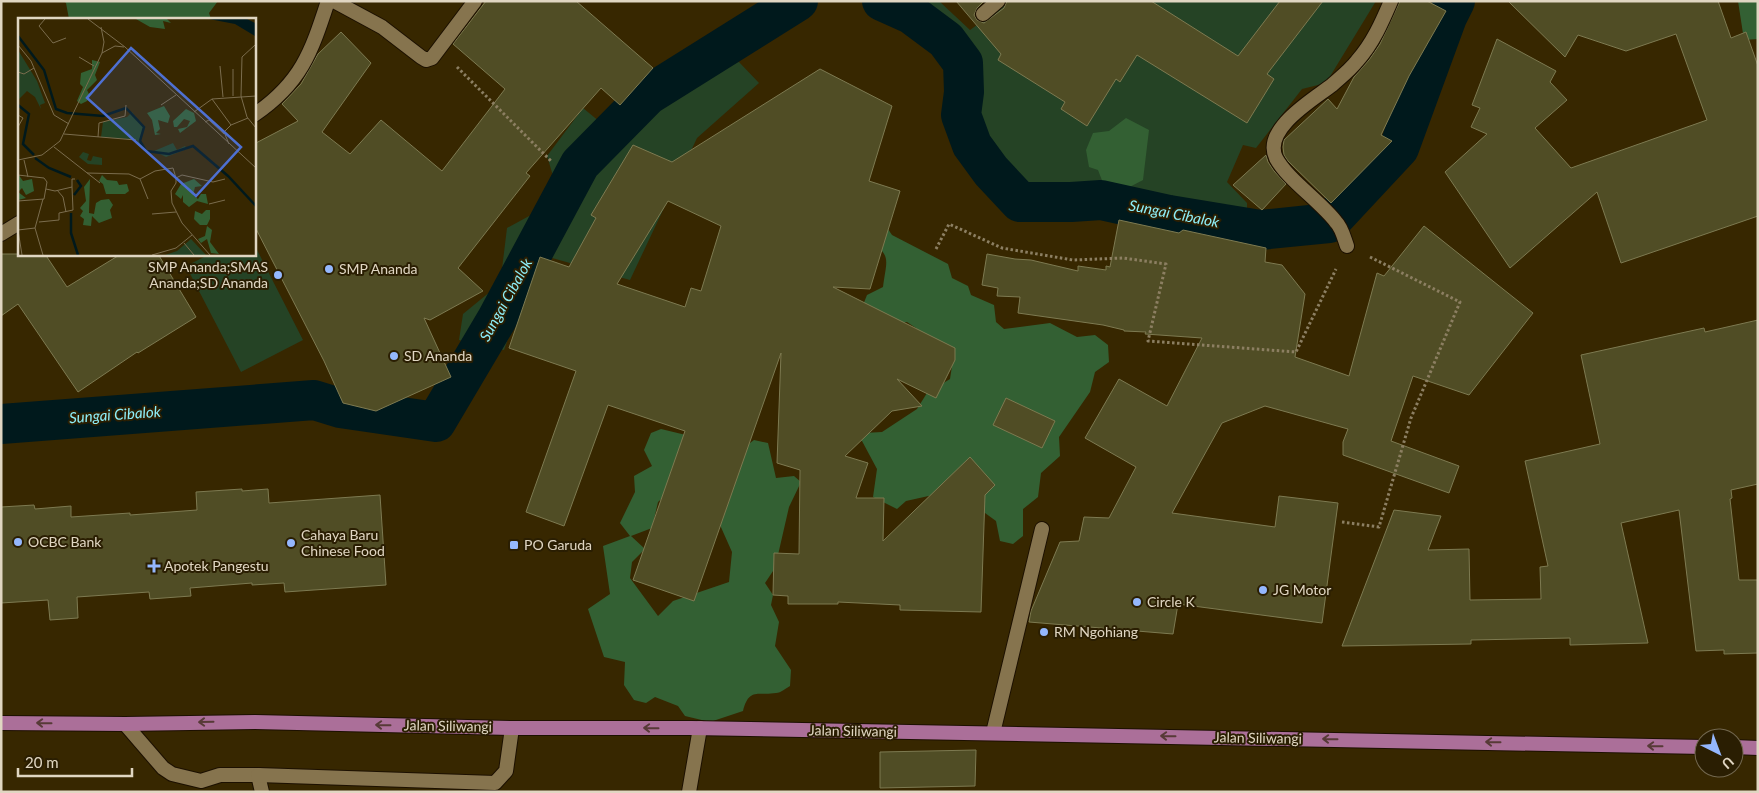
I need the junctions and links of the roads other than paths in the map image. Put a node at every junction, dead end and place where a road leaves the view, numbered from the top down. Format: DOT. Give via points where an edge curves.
graph roads {
  1 [pos="328,1"];
  2 [pos="334,1"];
  3 [pos="475,1"];
  4 [pos="998,1"];
  5 [pos="1391,1"];
  6 [pos="983,14"];
  7 [pos="255,114"];
  8 [pos="18,224"];
  9 [pos="1,234"];
  10 [pos="1347,246"];
  11 [pos="1042,529"];
  12 [pos="1,723"];
  13 [pos="125,724"];
  14 [pos="512,728"];
  15 [pos="700,728"];
  16 [pos="993,733"];
  17 [pos="1694,747"];
  18 [pos="1744,747"];
  19 [pos="1758,748"];
  20 [pos="258,775"];
  21 [pos="262,792"];
  22 [pos="689,792"];
  1 -- 7 [label="street" via="314,46 297,76 272,103"];
  2 -- 3 [label="street" via="382,27 426,60 432,58"];
  4 -- 6 [label="street"];
  5 -- 10 [label="street" via="1378,30 1359,59 1299,110 1274,142 1273,150 1281,165 1338,223"];
  8 -- 9 [label="street"];
  11 -- 16 [label="street"];
  13 -- 12 [label="main road, Jalan Siliwangi, one-way"];
  14 -- 13 [label="main road, Jalan Siliwangi, one-way" via="255,722"];
  13 -- 20 [label="street" via="172,774 201,781 220,775"];
  15 -- 14 [label="main road, Jalan Siliwangi, one-way"];
  14 -- 20 [label="street" via="506,771 495,782"];
  15 -- 16 [label="main road, Jalan Siliwangi"];
  15 -- 22 [label="street"];
  17 -- 16 [label="main road, Jalan Siliwangi, one-way"];
  18 -- 19 [label="main road"];
  20 -- 21 [label="street"];
}
